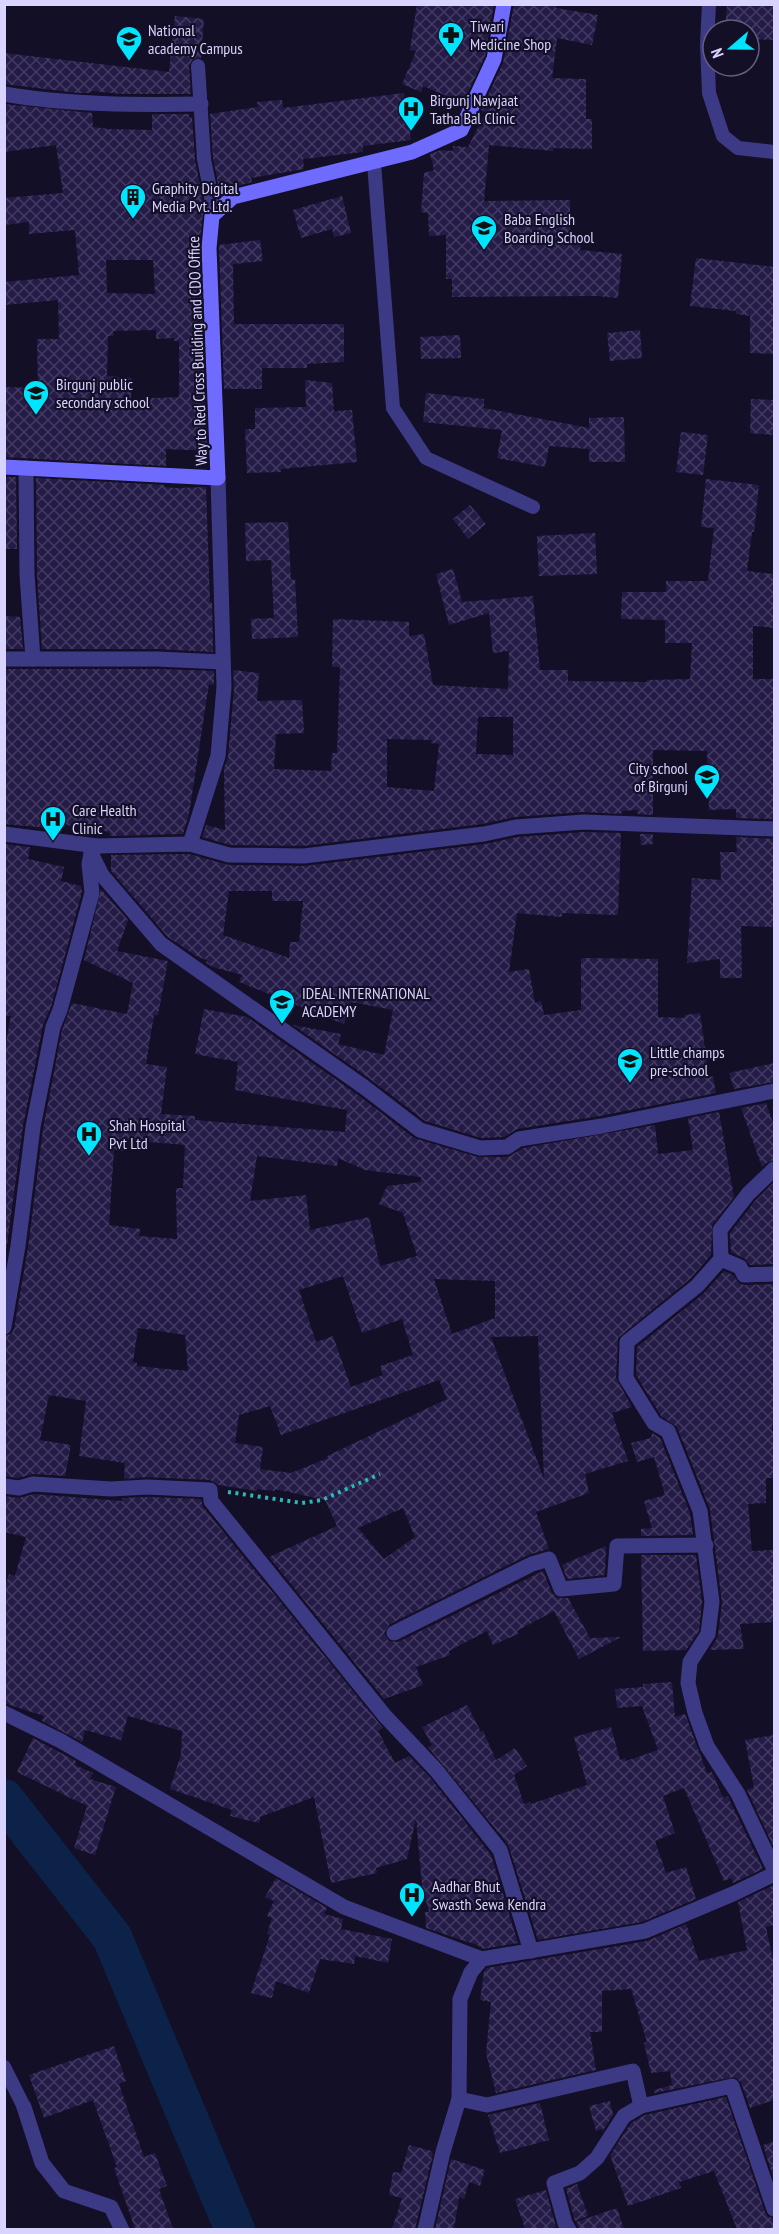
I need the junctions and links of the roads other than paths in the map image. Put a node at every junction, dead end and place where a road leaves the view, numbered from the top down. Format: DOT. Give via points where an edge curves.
graph roads {
  1 [pos="504,4"];
  2 [pos="709,4"];
  3 [pos="198,66"];
  4 [pos="4,94"];
  5 [pos="201,104"];
  6 [pos="774,152"];
  7 [pos="374,163"];
  8 [pos="212,216"];
  9 [pos="4,467"];
  10 [pos="26,468"];
  11 [pos="218,478"];
  12 [pos="533,507"];
  13 [pos="4,659"];
  14 [pos="33,659"];
  15 [pos="223,662"];
  16 [pos="774,829"];
  17 [pos="4,834"];
  18 [pos="190,844"];
  19 [pos="94,849"];
  20 [pos="774,1091"];
  21 [pos="774,1169"];
  22 [pos="721,1259"];
  23 [pos="774,1274"];
  24 [pos="4,1327"];
  25 [pos="4,1486"];
  26 [pos="706,1545"];
  27 [pos="394,1633"];
  28 [pos="4,1713"];
  29 [pos="774,1869"];
  30 [pos="774,1874"];
  31 [pos="531,1951"];
  32 [pos="482,1959"];
  33 [pos="4,2067"];
  34 [pos="459,2099"];
  35 [pos="641,2106"];
  36 [pos="24,2107"];
  37 [pos="774,2209"];
  38 [pos="122,2229"];
  39 [pos="426,2229"];
  40 [pos="569,2229"];
  1 -- 7 [label="main road, Way to Red Cross Building and CDO Office" via="494,59 461,130 412,152"];
  2 -- 6 [label="lane" via="709,93 723,136 738,148"];
  3 -- 5 [label="lane"];
  4 -- 5 [label="street" via="156,105"];
  5 -- 8 [label="lane"];
  7 -- 8 [label="main road, Way to Red Cross Building and CDO Office" via="233,197"];
  7 -- 12 [label="lane" via="393,408 426,458"];
  8 -- 11 [label="main road, Way to Red Cross Building and CDO Office" via="209,248"];
  9 -- 10 [label="main road"];
  10 -- 11 [label="main road"];
  10 -- 14 [label="street"];
  11 -- 15 [label="street, Way to Red Cross Building and CDO Office"];
  13 -- 14 [label="street"];
  14 -- 15 [label="street"];
  15 -- 18 [label="street, Way to Red Cross Building and CDO Office" via="218,756"];
  16 -- 18 [label="street" via="584,822 516,826 484,834 304,856 229,855"];
  17 -- 19 [label="street"];
  18 -- 19 [label="street"];
  19 -- 20 [label="street" via="102,874 161,944 420,1130 480,1148 507,1147 519,1139"];
  19 -- 24 [label="street" via="88,864 92,893 53,1027 35,1116"];
  21 -- 22 [label="street" via="720,1230"];
  22 -- 23 [label="street" via="740,1267 744,1275"];
  22 -- 26 [label="street" via="697,1286 627,1342 626,1378 654,1423 668,1431 700,1511"];
  25 -- 31 [label="street" via="210,1490 211,1500 385,1716 436,1770 500,1850"];
  26 -- 27 [label="street" via="617,1546 614,1584 561,1589 549,1559"];
  26 -- 29 [label="street" via="712,1602 708,1634 690,1662 688,1683 707,1746 738,1794"];
  28 -- 32 [label="street" via="61,1742 344,1907"];
  30 -- 31 [label="street" via="645,1931"];
  31 -- 32 [label="street"];
  32 -- 34 [label="street" via="471,1972 460,1999"];
  33 -- 36 [label="lane"];
  34 -- 35 [label="street" via="487,2105 633,2071"];
  34 -- 39 [label="street"];
  35 -- 37 [label="street" via="732,2086"];
  35 -- 40 [label="street" via="624,2116 597,2158 580,2173 554,2183"];
  36 -- 38 [label="street" via="42,2163 64,2191 111,2207"];
}
